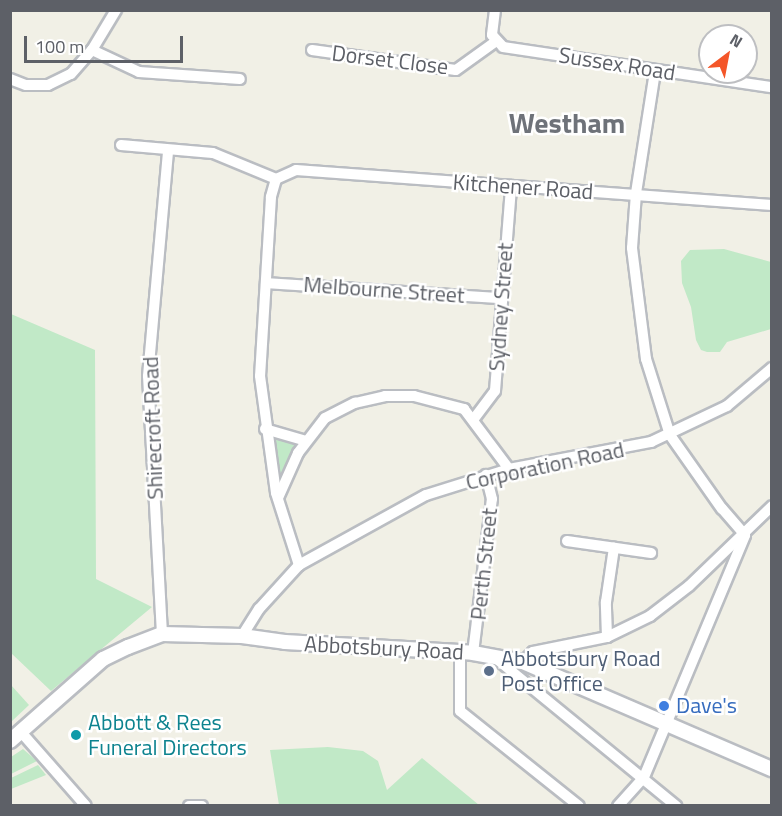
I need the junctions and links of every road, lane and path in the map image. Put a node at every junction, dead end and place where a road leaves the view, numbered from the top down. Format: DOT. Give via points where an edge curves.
graph roads {
  1 [pos="116,10"];
  2 [pos="495,10"];
  3 [pos="495,42"];
  4 [pos="92,50"];
  5 [pos="312,50"];
  6 [pos="655,71"];
  7 [pos="10,79"];
  8 [pos="240,79"];
  9 [pos="771,87"];
  10 [pos="121,145"];
  11 [pos="168,151"];
  12 [pos="276,178"];
  13 [pos="511,186"];
  14 [pos="636,194"];
  15 [pos="771,205"];
  16 [pos="266,283"];
  17 [pos="501,298"];
  18 [pos="771,368"];
  19 [pos="473,420"];
  20 [pos="265,429"];
  21 [pos="670,435"];
  22 [pos="306,441"];
  23 [pos="509,469"];
  24 [pos="486,475"];
  25 [pos="278,498"];
  26 [pos="771,506"];
  27 [pos="745,535"];
  28 [pos="567,541"];
  29 [pos="614,549"];
  30 [pos="651,553"];
  31 [pos="299,566"];
  32 [pos="162,634"];
  33 [pos="242,636"];
  34 [pos="607,637"];
  35 [pos="467,652"];
  36 [pos="493,656"];
  37 [pos="523,662"];
  38 [pos="667,725"];
  39 [pos="16,737"];
  40 [pos="771,769"];
  41 [pos="644,777"];
  42 [pos="86,806"];
  43 [pos="189,806"];
  44 [pos="202,806"];
  45 [pos="579,806"];
  46 [pos="618,806"];
  47 [pos="676,806"];
  1 -- 4 [label="street"];
  2 -- 3 [label="street"];
  3 -- 5 [label="street, Dorset Close" via="456,70"];
  3 -- 6 [label="street, Sussex Road" via="503,47"];
  4 -- 7 [label="street" via="71,74 48,85 26,85"];
  4 -- 8 [label="street" via="139,72"];
  6 -- 9 [label="street, Sussex Road"];
  6 -- 14 [label="street"];
  10 -- 11 [label="street"];
  11 -- 12 [label="street" via="213,153"];
  11 -- 32 [label="street, Shirecroft Road" via="148,376"];
  12 -- 13 [label="street, Kitchener Road" via="296,170"];
  12 -- 16 [label="street" via="271,197"];
  13 -- 14 [label="street, Kitchener Road"];
  13 -- 17 [label="street, Sydney Street"];
  14 -- 15 [label="street, Kitchener Road"];
  14 -- 21 [label="street" via="634,283 646,359"];
  16 -- 17 [label="street, Melbourne Street"];
  16 -- 20 [label="street" via="260,376"];
  17 -- 19 [label="street, Sydney Street" via="495,391"];
  18 -- 21 [label="street, Corporation Road" via="727,406"];
  19 -- 22 [label="street" via="464,409 444,402 385,396 355,403 325,418"];
  19 -- 23 [label="street"];
  20 -- 22 [label="street"];
  20 -- 25 [label="street"];
  21 -- 23 [label="street, Corporation Road" via="609,453"];
  21 -- 27 [label="street" via="722,510"];
  22 -- 25 [label="street"];
  23 -- 24 [label="street, Corporation Road"];
  24 -- 31 [label="street, Corporation Road" via="426,495"];
  24 -- 35 [label="street, Perth Street" via="492,499"];
  25 -- 31 [label="street"];
  26 -- 27 [label="street"];
  27 -- 34 [label="street" via="650,616"];
  27 -- 38 [label="street"];
  28 -- 29 [label="street"];
  29 -- 30 [label="street"];
  29 -- 34 [label="street" via="606,602"];
  31 -- 33 [label="street, Corporation Road" via="259,609"];
  32 -- 33 [label="street, Abbotsbury Road"];
  32 -- 39 [label="street, Abbotsbury Road" via="103,660"];
  33 -- 35 [label="street, Abbotsbury Road"];
  34 -- 37 [label="street" via="533,652"];
  35 -- 36 [label="street, Abbotsbury Road"];
  35 -- 45 [label="street, Perth Street" via="460,711"];
  36 -- 37 [label="street, Abbotsbury Road"];
  36 -- 41 [label="street"];
  37 -- 38 [label="street, Abbotsbury Road"];
  38 -- 40 [label="street, Abbotsbury Road"];
  38 -- 41 [label="street"];
  39 -- 42 [label="street"];
  41 -- 46 [label="street"];
  41 -- 47 [label="street"];
  43 -- 44 [label="street"];
}
